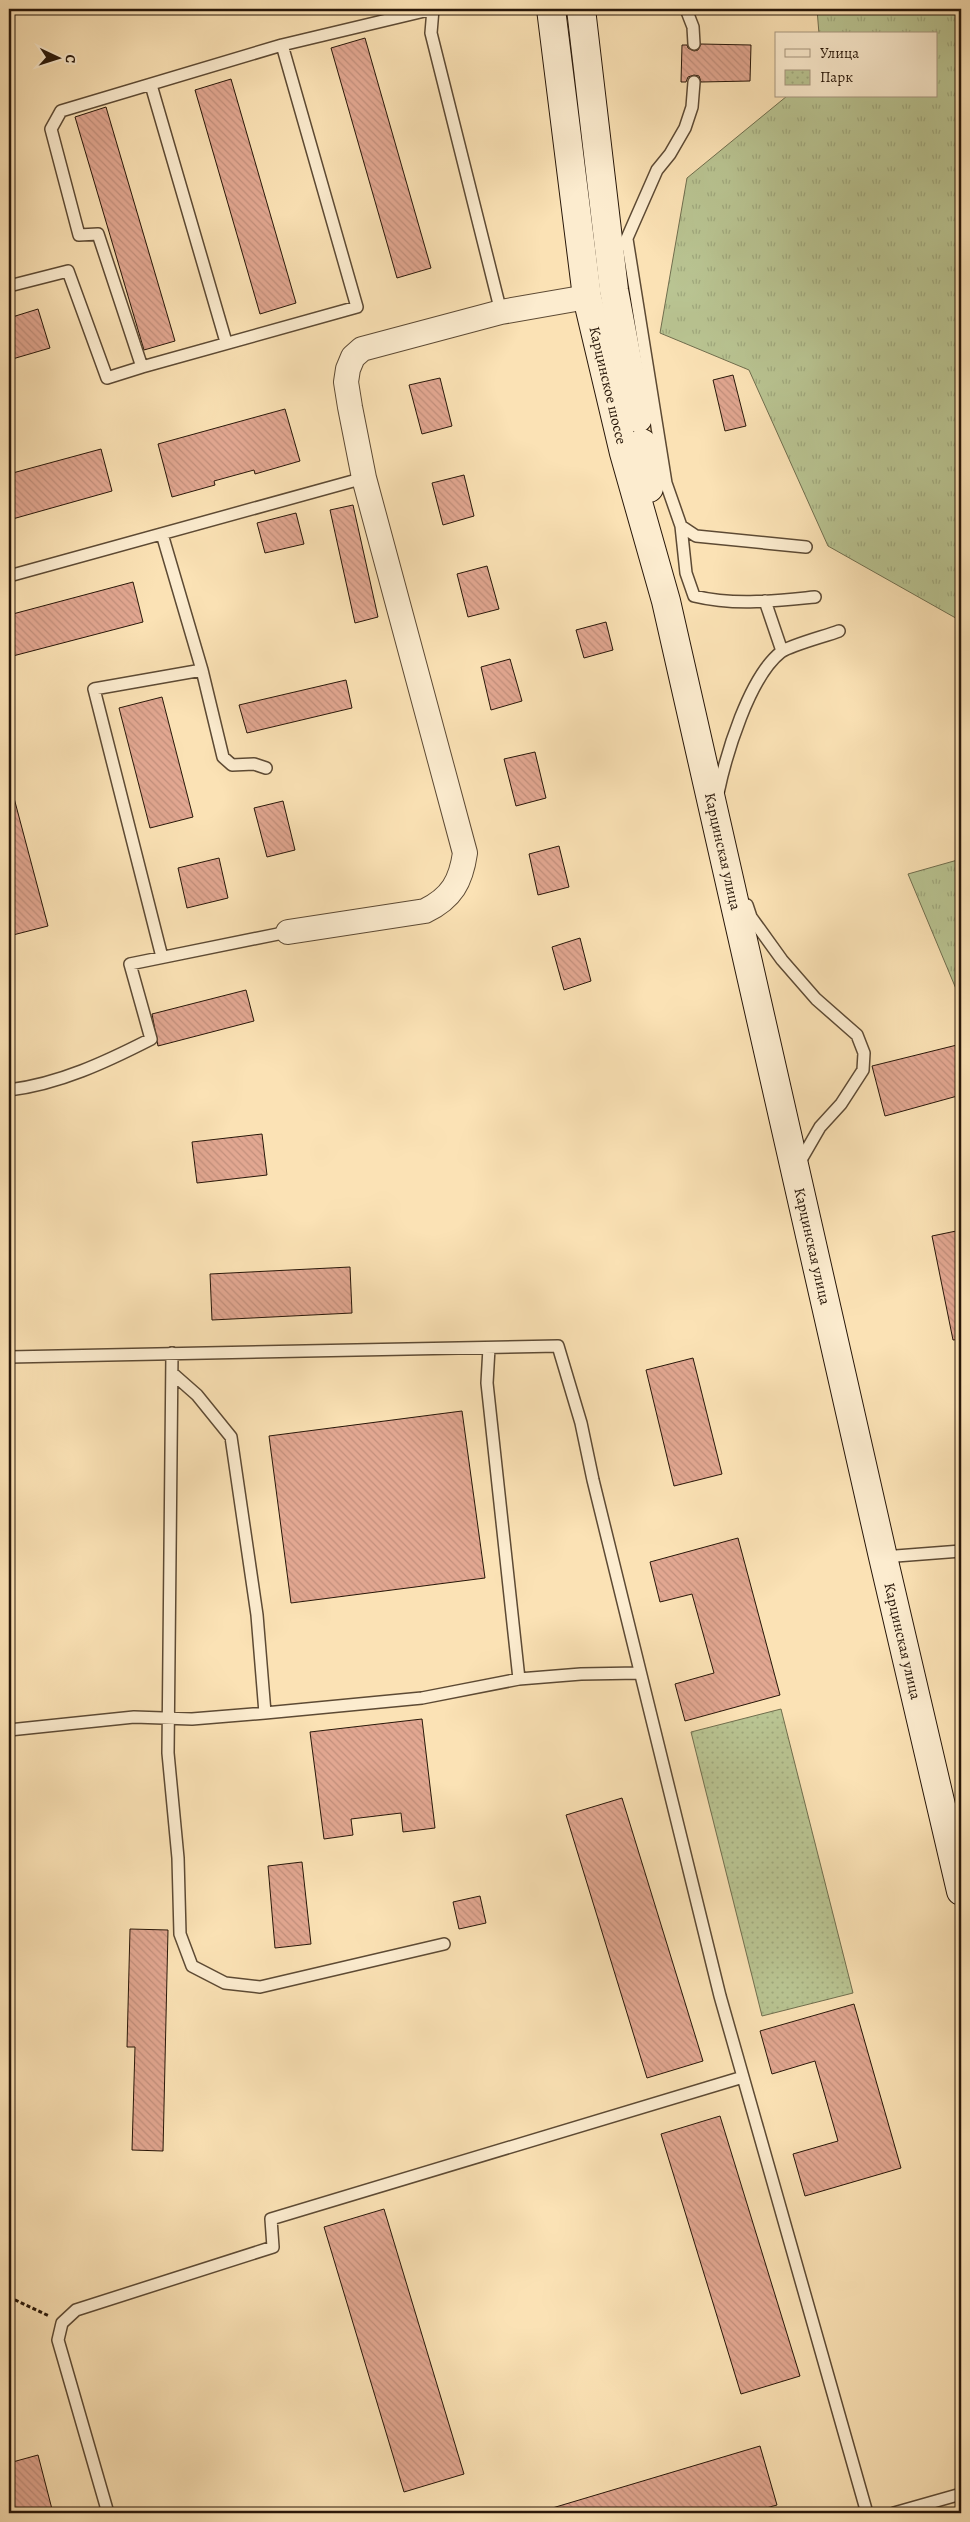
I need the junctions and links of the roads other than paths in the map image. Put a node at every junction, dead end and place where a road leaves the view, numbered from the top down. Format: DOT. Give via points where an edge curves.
graph roads {
  1 [pos="433,9"];
  2 [pos="551,9"];
  3 [pos="581,9"];
  4 [pos="686,9"];
  5 [pos="694,44"];
  6 [pos="282,45"];
  7 [pos="694,82"];
  8 [pos="151,85"];
  9 [pos="627,238"];
  10 [pos="9,286"];
  11 [pos="614,290"];
  12 [pos="587,297"];
  13 [pos="500,312"];
  14 [pos="226,342"];
  15 [pos="142,367"];
  16 [pos="364,478"];
  17 [pos="681,526"];
  18 [pos="162,534"];
  19 [pos="806,547"];
  20 [pos="9,576"];
  21 [pos="815,597"];
  22 [pos="666,601"];
  23 [pos="765,601"];
  24 [pos="839,631"];
  25 [pos="782,651"];
  26 [pos="202,670"];
  27 [pos="266,768"];
  28 [pos="713,816"];
  29 [pos="288,932"];
  30 [pos="162,957"];
  31 [pos="9,1090"];
  32 [pos="794,1171"];
  33 [pos="489,1348"];
  34 [pos="172,1353"];
  35 [pos="9,1357"];
  36 [pos="172,1372"];
  37 [pos="961,1551"];
  38 [pos="883,1557"];
  39 [pos="640,1673"];
  40 [pos="519,1679"];
  41 [pos="265,1713"];
  42 [pos="169,1718"];
  43 [pos="9,1730"];
  44 [pos="961,1891"];
  45 [pos="444,1944"];
  46 [pos="743,2076"];
  47 [pos="961,2494"];
  48 [pos="108,2513"];
  49 [pos="867,2513"];
  50 [pos="894,2513"];
  1 -- 6 [label="lane"];
  1 -- 13 [label="lane" via="431,33"];
  2 -- 12 [label="main road, Карцинское шоссе"];
  3 -- 11 [label="main road, Карцинское шоссе"];
  4 -- 5 [label="lane" via="693,27"];
  6 -- 8 [label="lane"];
  6 -- 14 [label="lane" via="357,307"];
  7 -- 9 [label="lane" via="692,107 685,128 657,170"];
  8 -- 14 [label="lane"];
  8 -- 15 [label="lane" via="61,111 51,129 79,235 98,234"];
  9 -- 11 [label="lane" via="617,260"];
  9 -- 17 [label="lane" via="666,483"];
  10 -- 15 [label="lane" via="68,271 107,378"];
  11 -- 12 [label="main road"];
  11 -- 22 [label="main road, Карцинское шоссе"];
  12 -- 13 [label="street"];
  12 -- 22 [label="main road, Карцинское шоссе" via="624,453"];
  13 -- 16 [label="street" via="362,349 353,357 346,382"];
  14 -- 15 [label="lane"];
  16 -- 18 [label="lane"];
  16 -- 29 [label="street" via="465,853 463,867 454,890 426,911"];
  17 -- 19 [label="lane" via="696,536"];
  17 -- 23 [label="lane" via="686,573 694,596 715,601"];
  18 -- 20 [label="lane"];
  18 -- 26 [label="lane"];
  21 -- 23 [label="lane"];
  22 -- 28 [label="main road, Карцинская улица"];
  23 -- 25 [label="lane"];
  24 -- 25 [label="lane"];
  25 -- 28 [label="lane" via="762,674 744,710 725,759"];
  26 -- 27 [label="lane" via="223,756 232,766 254,764"];
  26 -- 30 [label="lane" via="94,689"];
  28 -- 32 [label="main road, Карцинская улица"];
  28 -- 32 [label="lane" via="751,917 805,986 857,1035 864,1054 863,1070 841,1104 820,1128"];
  29 -- 30 [label="lane"];
  30 -- 31 [label="lane" via="130,964 151,1039 103,1064 29,1088"];
  32 -- 38 [label="main road, Карцинская улица"];
  33 -- 34 [label="lane"];
  33 -- 39 [label="lane" via="558,1346 581,1423"];
  33 -- 40 [label="lane" via="487,1383"];
  34 -- 35 [label="lane"];
  34 -- 36 [label="lane"];
  36 -- 41 [label="lane" via="196,1395 231,1438 257,1615"];
  36 -- 42 [label="lane"];
  37 -- 38 [label="lane"];
  38 -- 44 [label="main road, Карцинская улица"];
  39 -- 40 [label="lane"];
  39 -- 46 [label="lane"];
  40 -- 41 [label="lane" via="422,1698"];
  41 -- 42 [label="lane"];
  42 -- 43 [label="lane" via="134,1717"];
  42 -- 45 [label="lane" via="168,1753 178,1858 180,1934 192,1966 224,1983 260,1987"];
  46 -- 48 [label="lane" via="271,2219 273,2246 76,2310 62,2323 58,2340"];
  46 -- 49 [label="lane"];
  47 -- 50 [label="lane"];
}
